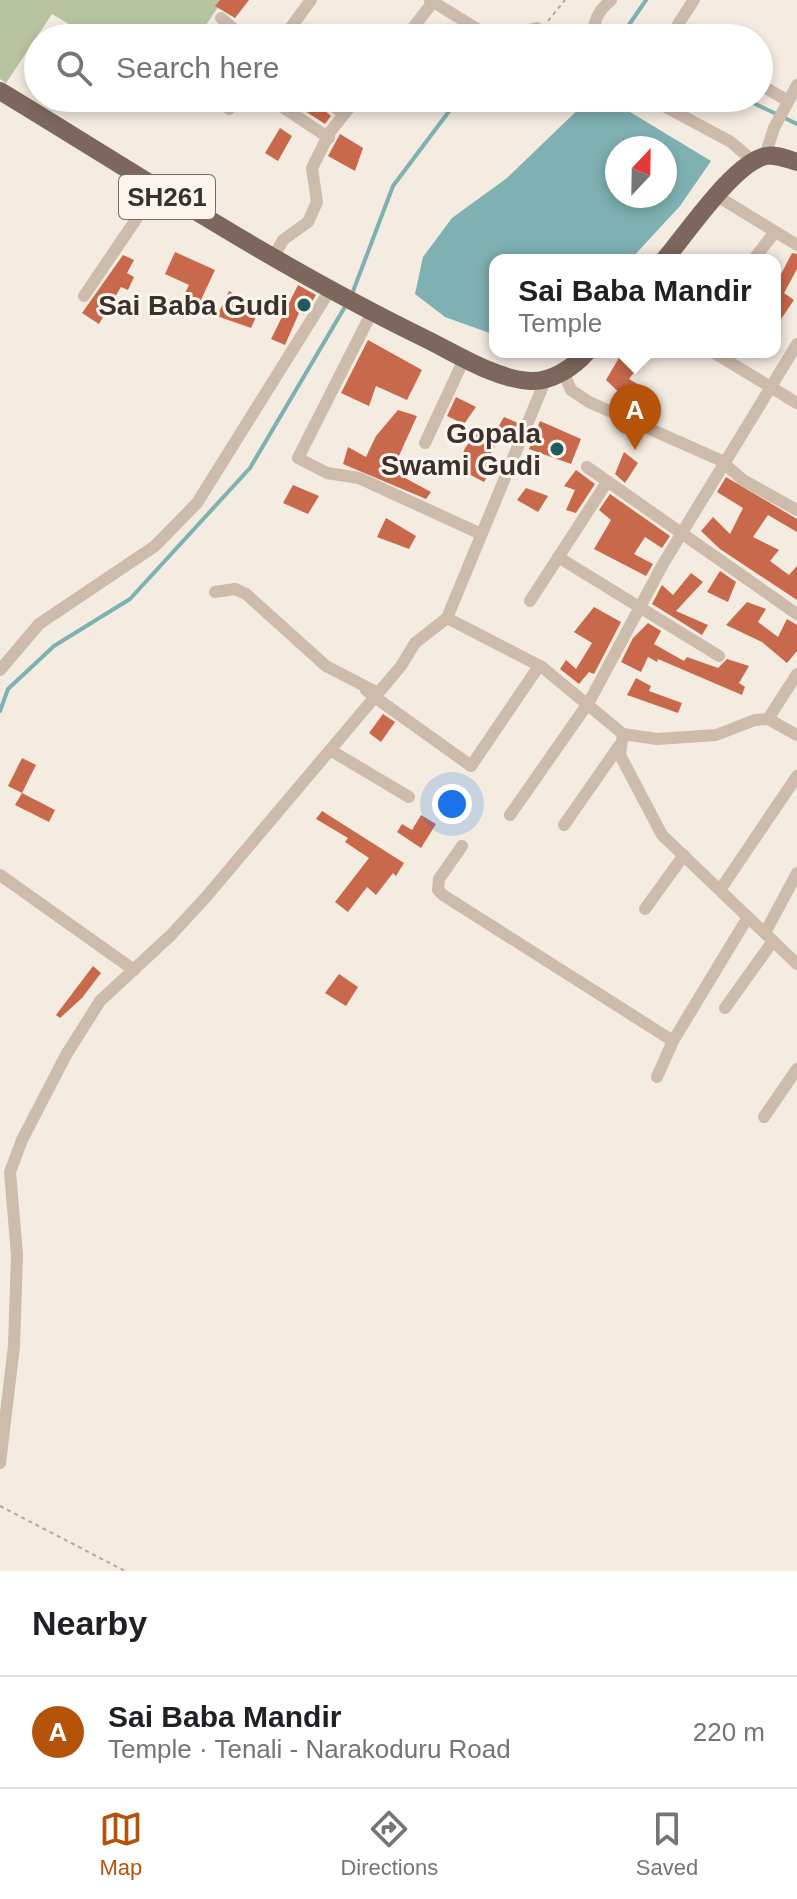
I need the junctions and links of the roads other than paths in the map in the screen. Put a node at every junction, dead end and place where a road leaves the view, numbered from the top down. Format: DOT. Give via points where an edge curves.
graph roads {
  1 [pos="311,0"];
  2 [pos="611,0"];
  3 [pos="694,0"];
  4 [pos="432,1"];
  5 [pos="221,18"];
  6 [pos="228,24"];
  7 [pos="293,24"];
  8 [pos="415,24"];
  9 [pos="471,24"];
  10 [pos="597,24"];
  11 [pos="678,24"];
  12 [pos="797,85"];
  13 [pos="0,91"];
  14 [pos="773,94"];
  15 [pos="786,103"];
  16 [pos="24,106"];
  17 [pos="33,112"];
  18 [pos="290,112"];
  19 [pos="341,112"];
  20 [pos="675,112"];
  21 [pos="344,114"];
  22 [pos="329,138"];
  23 [pos="759,158"];
  24 [pos="797,162"];
  25 [pos="156,190"];
  26 [pos="717,196"];
  27 [pos="775,232"];
  28 [pos="797,245"];
  29 [pos="669,254"];
  30 [pos="758,254"];
  31 [pos="273,258"];
  32 [pos="334,292"];
  33 [pos="84,296"];
  34 [pos="366,309"];
  35 [pos="797,344"];
  36 [pos="465,357"];
  37 [pos="580,358"];
  38 [pos="722,358"];
  39 [pos="563,372"];
  40 [pos="545,381"];
  41 [pos="771,389"];
  42 [pos="797,403"];
  43 [pos="425,443"];
  44 [pos="587,467"];
  45 [pos="725,467"];
  46 [pos="607,482"];
  47 [pos="797,510"];
  48 [pos="481,534"];
  49 [pos="682,535"];
  50 [pos="558,557"];
  51 [pos="215,592"];
  52 [pos="530,601"];
  53 [pos="640,606"];
  54 [pos="797,614"];
  55 [pos="447,618"];
  56 [pos="719,656"];
  57 [pos="539,666"];
  58 [pos="0,670"];
  59 [pos="797,674"];
  60 [pos="375,695"];
  61 [pos="589,702"];
  62 [pos="768,719"];
  63 [pos="797,735"];
  64 [pos="623,737"];
  65 [pos="330,750"];
  66 [pos="797,776"];
  67 [pos="409,797"];
  68 [pos="510,815"];
  69 [pos="564,825"];
  70 [pos="462,846"];
  71 [pos="684,855"];
  72 [pos="0,875"];
  73 [pos="795,880"];
  74 [pos="720,890"];
  75 [pos="645,909"];
  76 [pos="748,917"];
  77 [pos="769,937"];
  78 [pos="797,964"];
  79 [pos="134,970"];
  80 [pos="725,1008"];
  81 [pos="673,1041"];
  82 [pos="797,1069"];
  83 [pos="657,1077"];
  84 [pos="764,1117"];
  85 [pos="0,1463"];
  1 -- 7 [label="street"];
  2 -- 10 [label="street"];
  3 -- 11 [label="street"];
  4 -- 8 [label="street"];
  4 -- 9 [label="street"];
  5 -- 6 [label="street"];
  12 -- 15 [label="street"];
  13 -- 16 [label="main road, SH261"];
  14 -- 15 [label="street"];
  15 -- 23 [label="street"];
  17 -- 25 [label="main road, SH261"];
  18 -- 22 [label="street"];
  19 -- 21 [label="street"];
  20 -- 23 [label="street"];
  21 -- 22 [label="street"];
  22 -- 31 [label="street" via="312,168 317,202 312,215 283,240"];
  23 -- 24 [label="main road"];
  23 -- 26 [label="main road"];
  25 -- 31 [label="main road, SH261"];
  25 -- 33 [label="street"];
  26 -- 27 [label="street"];
  26 -- 29 [label="main road"];
  27 -- 28 [label="street"];
  27 -- 30 [label="street"];
  31 -- 32 [label="main road, SH261"];
  32 -- 34 [label="main road, SH261"];
  32 -- 58 [label="street" via="197,503 155,546 39,624"];
  34 -- 36 [label="main road, SH261"];
  34 -- 48 [label="street" via="298,458 327,473 359,478"];
  35 -- 41 [label="street"];
  36 -- 40 [label="main road, SH261" via="509,377"];
  36 -- 43 [label="street"];
  37 -- 39 [label="main road"];
  38 -- 41 [label="street"];
  39 -- 40 [label="main road"];
  39 -- 45 [label="street" via="571,390 589,402 720,460"];
  40 -- 48 [label="street"];
  41 -- 42 [label="street"];
  41 -- 45 [label="street"];
  44 -- 46 [label="street"];
  45 -- 47 [label="street"];
  45 -- 49 [label="street"];
  46 -- 49 [label="street"];
  46 -- 50 [label="street"];
  48 -- 55 [label="street"];
  49 -- 53 [label="street"];
  49 -- 54 [label="street"];
  50 -- 52 [label="street"];
  50 -- 53 [label="street"];
  51 -- 60 [label="street" via="235,589 246,594 326,666"];
  53 -- 56 [label="street"];
  53 -- 61 [label="street"];
  55 -- 57 [label="street"];
  55 -- 60 [label="street" via="415,643"];
  57 -- 60 [label="street" via="471,766"];
  57 -- 61 [label="street"];
  59 -- 62 [label="street"];
  60 -- 65 [label="street"];
  61 -- 64 [label="street"];
  61 -- 68 [label="street"];
  62 -- 63 [label="street"];
  62 -- 64 [label="street" via="716,735"];
  64 -- 69 [label="street"];
  64 -- 71 [label="street" via="620,755 662,835"];
  65 -- 67 [label="street"];
  65 -- 79 [label="street" via="206,897"];
  66 -- 74 [label="street"];
  70 -- 81 [label="street" via="439,879 443,895"];
  71 -- 74 [label="street"];
  71 -- 75 [label="street"];
  72 -- 79 [label="street"];
  73 -- 77 [label="street"];
  74 -- 76 [label="street"];
  76 -- 77 [label="street"];
  76 -- 81 [label="street"];
  77 -- 78 [label="street"];
  77 -- 80 [label="street"];
  79 -- 85 [label="street" via="84,1024 12,1163 14,1333"];
  81 -- 83 [label="street"];
  82 -- 84 [label="street"];
}
